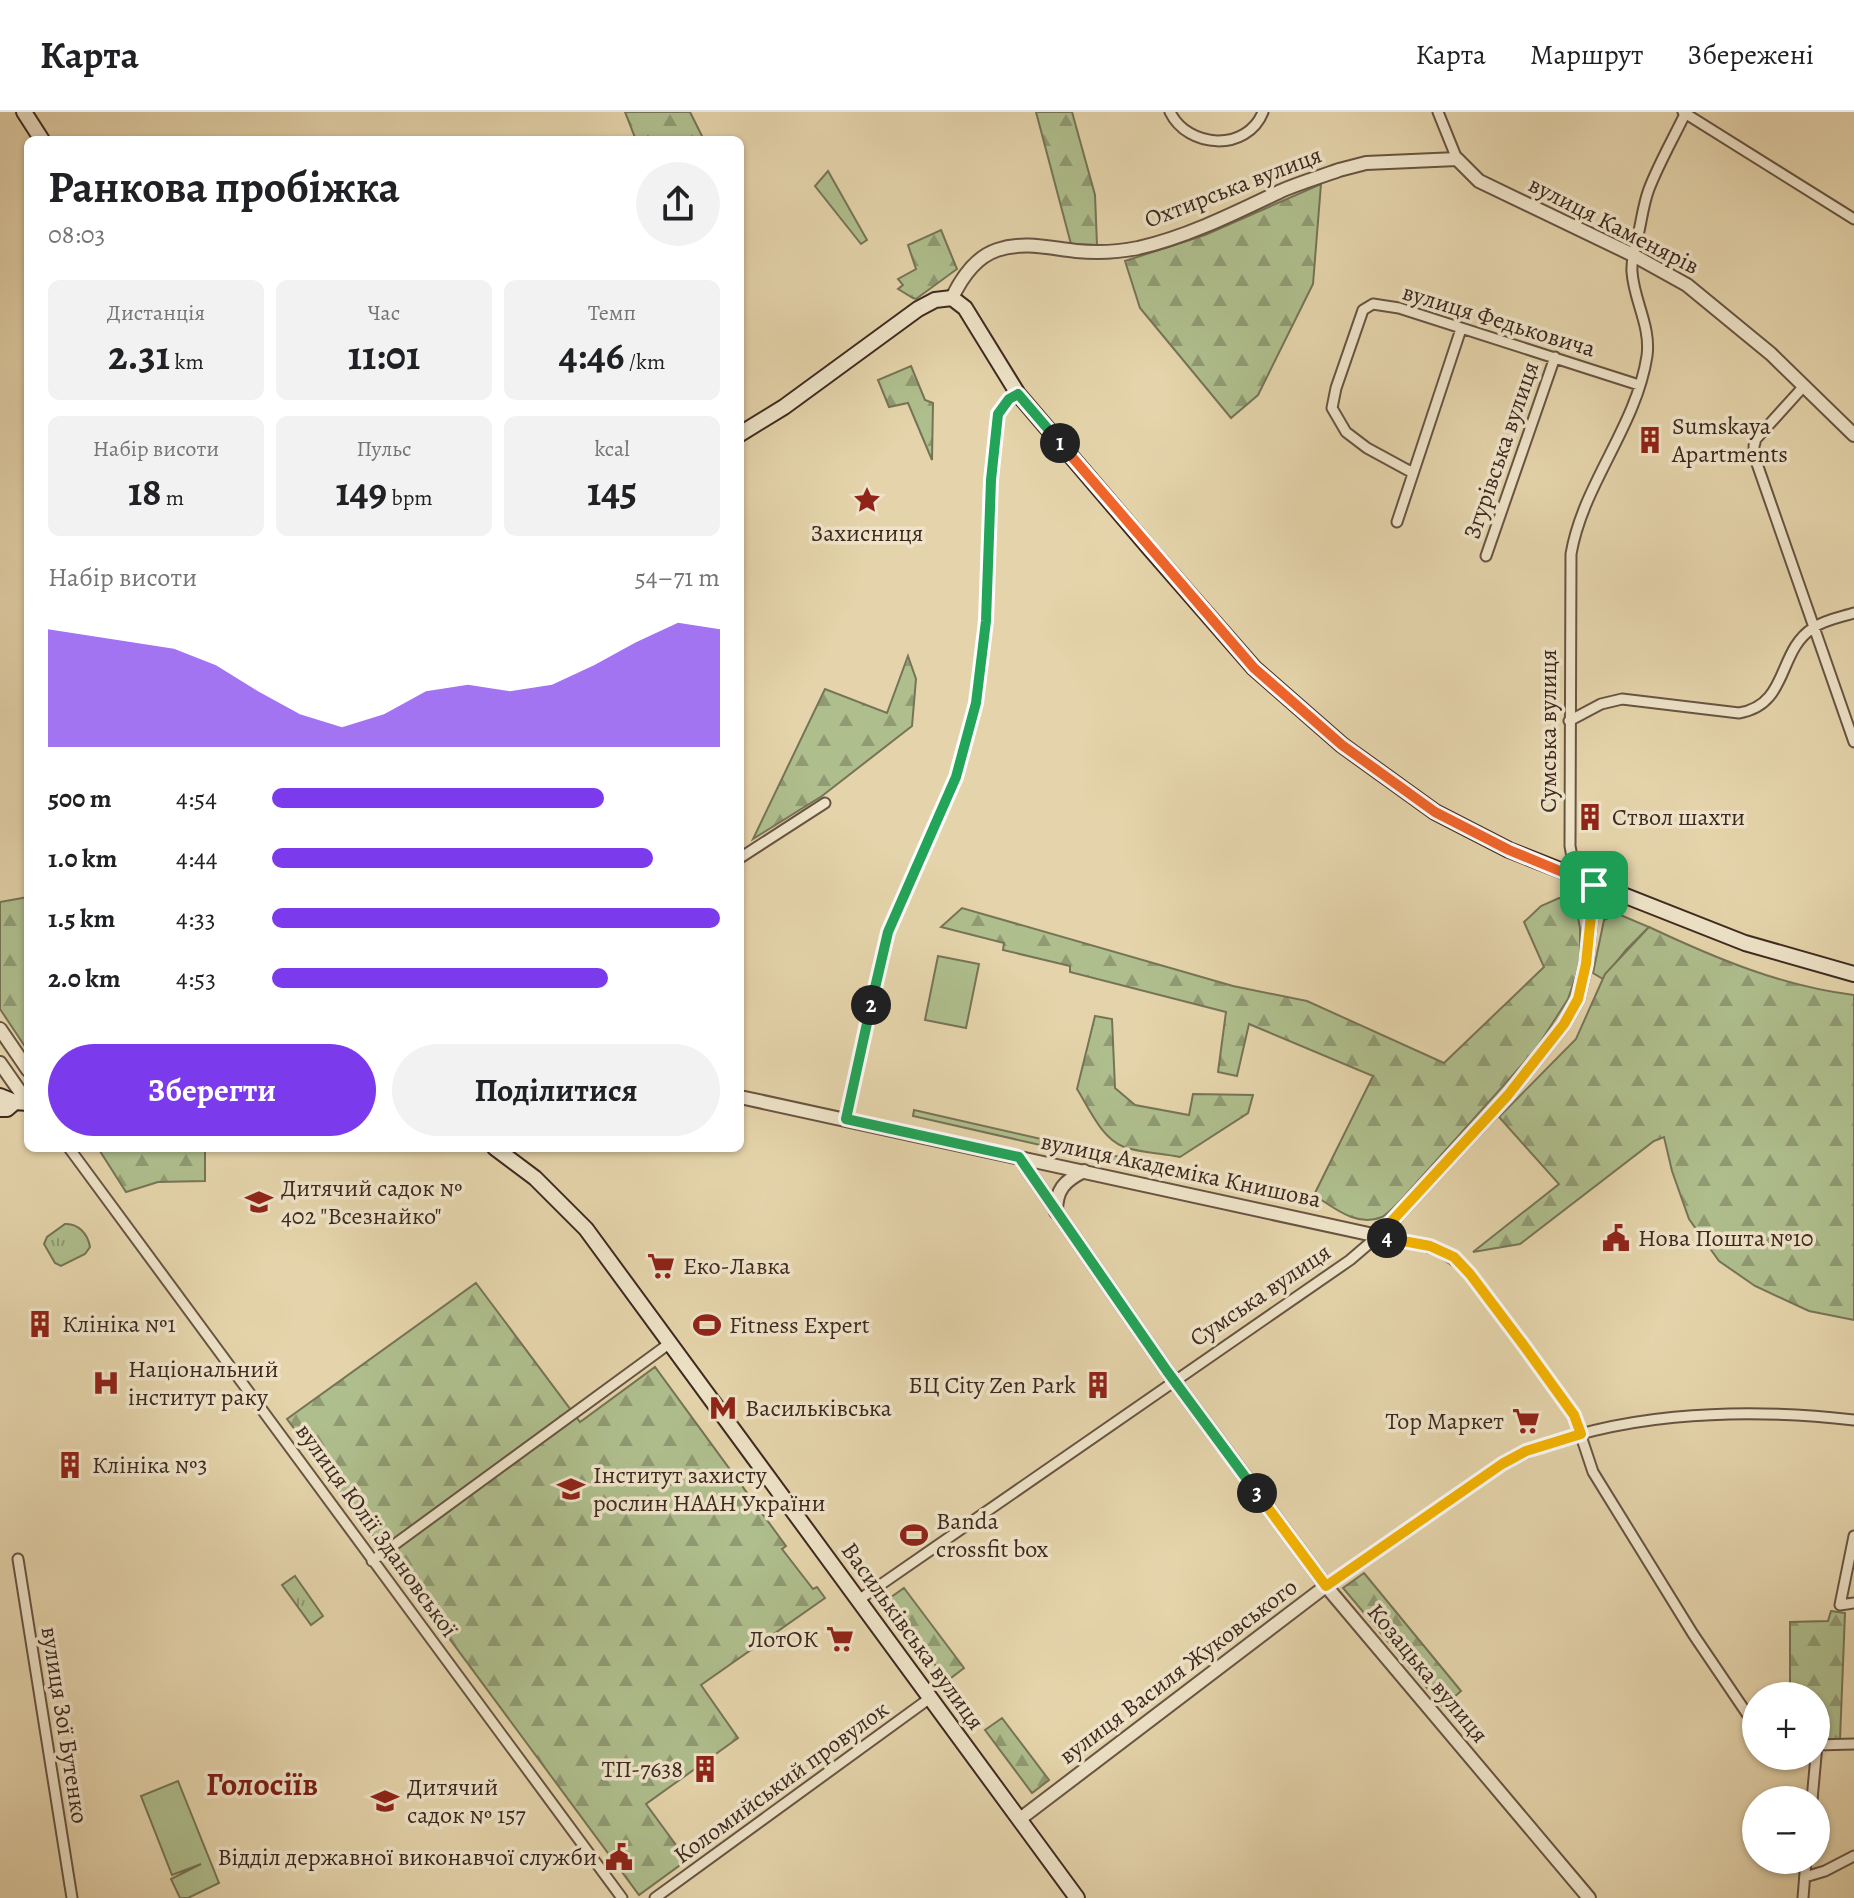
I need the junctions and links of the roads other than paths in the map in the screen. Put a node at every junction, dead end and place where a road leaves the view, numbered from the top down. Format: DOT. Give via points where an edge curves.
graph roads {
  1 [pos="24,112"];
  2 [pos="1170,112"];
  3 [pos="1263,112"];
  4 [pos="1438,112"];
  5 [pos="1685,112"];
  6 [pos="39,136"];
  7 [pos="1457,159"];
  8 [pos="1854,219"];
  9 [pos="1633,255"];
  10 [pos="952,298"];
  11 [pos="1461,329"];
  12 [pos="1555,357"];
  13 [pos="1639,385"];
  14 [pos="1804,386"];
  15 [pos="1018,394"];
  16 [pos="744,432"];
  17 [pos="1854,435"];
  18 [pos="1413,473"];
  19 [pos="1397,522"];
  20 [pos="1486,556"];
  21 [pos="1854,613"];
  22 [pos="1814,627"];
  23 [pos="1569,721"];
  24 [pos="1854,742"];
  25 [pos="825,803"];
  26 [pos="744,855"];
  27 [pos="1594,885"];
  28 [pos="1854,974"];
  29 [pos="0,1029"];
  30 [pos="0,1063"];
  31 [pos="24,1064"];
  32 [pos="0,1096"];
  33 [pos="744,1098"];
  34 [pos="24,1101"];
  35 [pos="24,1103"];
  36 [pos="24,1103"];
  37 [pos="0,1109"];
  38 [pos="846,1119"];
  39 [pos="72,1152"];
  40 [pos="500,1152"];
  41 [pos="1019,1157"];
  42 [pos="1084,1171"];
  43 [pos="1056,1212"];
  44 [pos="1378,1236"];
  45 [pos="670,1343"];
  46 [pos="1175,1380"];
  47 [pos="1854,1420"];
  48 [pos="1581,1434"];
  49 [pos="1854,1536"];
  50 [pos="18,1559"];
  51 [pos="372,1561"];
  52 [pos="1326,1586"];
  53 [pos="860,1599"];
  54 [pos="1854,1603"];
  55 [pos="930,1698"];
  56 [pos="1742,1706"];
  57 [pos="1854,1744"];
  58 [pos="1830,1745"];
  59 [pos="1020,1819"];
  60 [pos="1854,1856"];
  61 [pos="1805,1874"];
  62 [pos="1805,1877"];
  63 [pos="72,1898"];
  64 [pos="622,1898"];
  65 [pos="655,1898"];
  66 [pos="1076,1898"];
  67 [pos="1589,1898"];
  68 [pos="1803,1898"];
  1 -- 6 [label="main road"];
  2 -- 3 [label="street" via="1191,135 1215,141 1249,131"];
  4 -- 7 [label="street, вулиця Каменярів"];
  5 -- 8 [label="street"];
  5 -- 9 [label="street, Сумська вулиця" via="1649,190"];
  7 -- 9 [label="street, вулиця Каменярів" via="1479,181"];
  7 -- 10 [label="street, Охтирська вулиця" via="1366,163 1339,170 1139,247 1080,252 1013,245 981,260"];
  9 -- 13 [label="street, Сумська вулиця" via="1634,286 1647,336"];
  9 -- 14 [label="street, вулиця Каменярів" via="1711,303"];
  10 -- 15 [label="main road" via="965,308"];
  10 -- 16 [label="main road" via="918,309"];
  11 -- 12 [label="street, вулиця Федьковича"];
  11 -- 18 [label="street"];
  11 -- 18 [label="street, вулиця Федьковича" via="1373,304 1363,310 1336,388 1332,408 1346,432"];
  12 -- 13 [label="street, вулиця Федьковича"];
  12 -- 20 [label="street, Згурівська вулиця"];
  13 -- 23 [label="street, Сумська вулиця" via="1575,530 1569,578"];
  14 -- 17 [label="street, вулиця Каменярів"];
  14 -- 22 [label="street" via="1754,446"];
  15 -- 27 [label="main road" via="1254,668 1318,725 1435,812"];
  15 -- 38 [label="street" via="998,414 976,703 956,777 888,932"];
  18 -- 19 [label="street"];
  21 -- 22 [label="street"];
  22 -- 23 [label="street" via="1794,648 1768,700 1750,712 1622,699"];
  22 -- 24 [label="street"];
  23 -- 27 [label="street, Сумська вулиця" via="1570,846 1572,857"];
  25 -- 26 [label="street"];
  27 -- 28 [label="main road" via="1745,943"];
  27 -- 44 [label="street, Сумська вулиця" via="1586,964 1578,999 1564,1024 1508,1095"];
  29 -- 31 [label="street"];
  30 -- 34 [label="street"];
  32 -- 35 [label="main road"];
  33 -- 38 [label="street, вулиця Академіка Книшова"];
  36 -- 37 [label="main road"];
  38 -- 41 [label="street, вулиця Академіка Книшова"];
  39 -- 51 [label="street, вулиця Юлії Здановської"];
  40 -- 45 [label="main road, Васильківська вулиця" via="586,1229"];
  41 -- 42 [label="street, вулиця Академіка Книшова"];
  41 -- 43 [label="street, Козацька вулиця"];
  42 -- 43 [label="street" via="1062,1185"];
  42 -- 44 [label="street, вулиця Академіка Книшова"];
  43 -- 46 [label="street, Козацька вулиця"];
  44 -- 46 [label="street, Сумська вулиця"];
  44 -- 48 [label="street" via="1430,1246 1454,1257 1574,1415"];
  45 -- 51 [label="street"];
  45 -- 53 [label="main road, Васильківська вулиця"];
  46 -- 52 [label="street, Козацька вулиця"];
  46 -- 53 [label="street, Сумська вулиця"];
  47 -- 48 [label="street, вулиця Василя Жуковського" via="1756,1412 1699,1414"];
  48 -- 52 [label="street, вулиця Василя Жуковського" via="1502,1464"];
  48 -- 56 [label="street" via="1593,1472"];
  49 -- 54 [label="street" via="1840,1605"];
  50 -- 63 [label="street, вулиця Зої Бутенко"];
  51 -- 64 [label="street, вулиця Юлії Здановської"];
  52 -- 59 [label="street, вулиця Василя Жуковського"];
  52 -- 67 [label="street, Козацька вулиця"];
  53 -- 55 [label="main road, Васильківська вулиця"];
  55 -- 59 [label="main road, Васильківська вулиця"];
  55 -- 65 [label="street, Коломийський провулок"];
  57 -- 58 [label="street"];
  59 -- 66 [label="main road, Васильківська вулиця"];
  60 -- 62 [label="street"];
  61 -- 62 [label="street"];
  62 -- 68 [label="street"];
}
